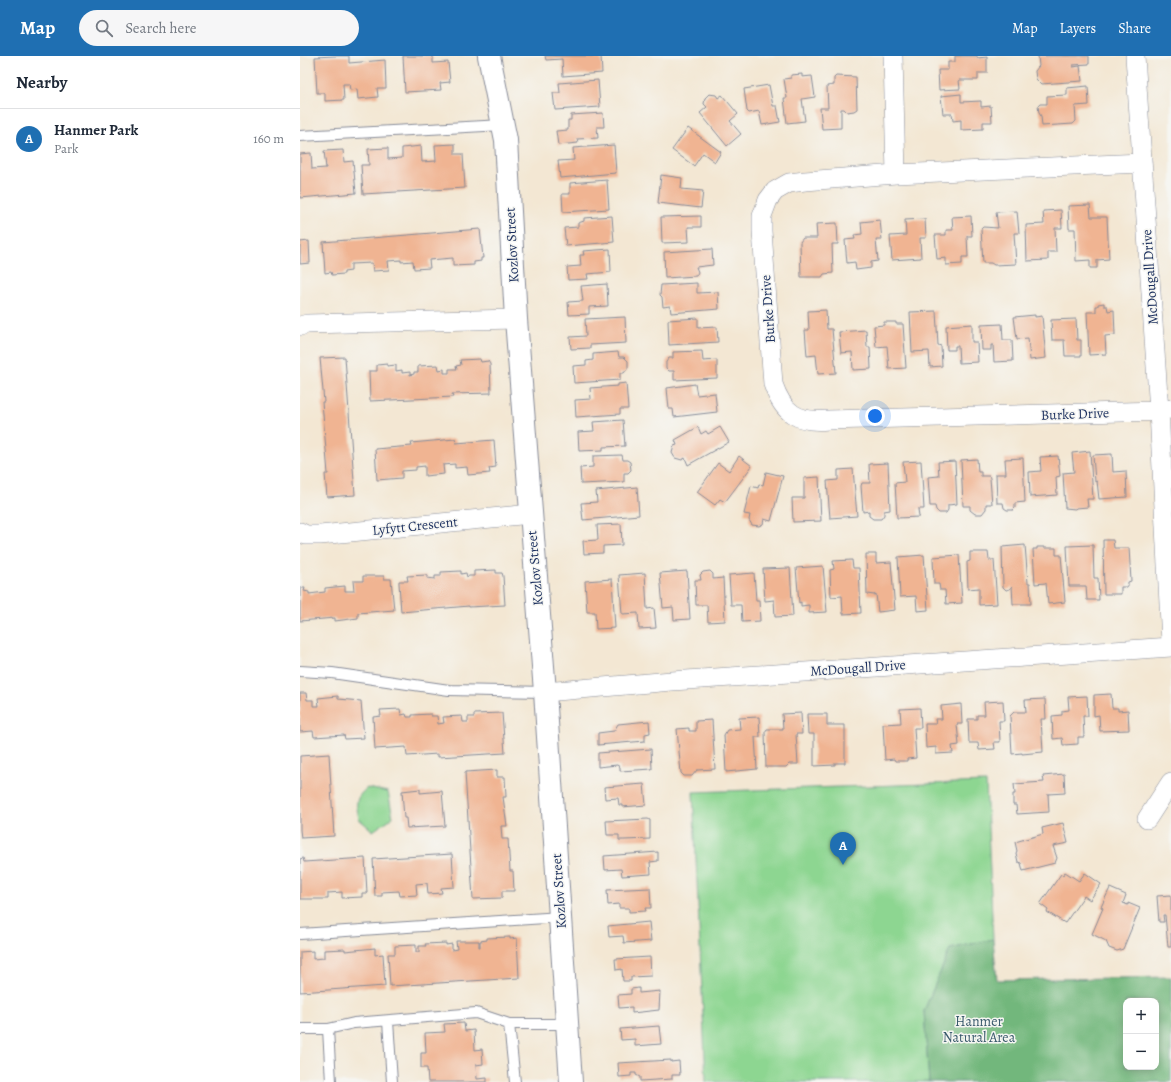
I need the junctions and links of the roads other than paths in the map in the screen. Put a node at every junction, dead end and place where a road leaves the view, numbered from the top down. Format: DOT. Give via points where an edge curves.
graph roads {
  1 [pos="489,56"];
  2 [pos="892,56"];
  3 [pos="1134,56"];
  4 [pos="503,125"];
  5 [pos="300,136"];
  6 [pos="1142,163"];
  7 [pos="896,174"];
  8 [pos="516,319"];
  9 [pos="300,326"];
  10 [pos="1165,410"];
  11 [pos="531,514"];
  12 [pos="300,532"];
  13 [pos="1171,642"];
  14 [pos="1171,647"];
  15 [pos="300,670"];
  16 [pos="545,692"];
  17 [pos="1171,782"];
  18 [pos="1146,819"];
  19 [pos="560,917"];
  20 [pos="300,934"];
  21 [pos="388,1020"];
  22 [pos="509,1024"];
  23 [pos="568,1024"];
  24 [pos="328,1028"];
  25 [pos="300,1029"];
  26 [pos="331,1082"];
  27 [pos="392,1082"];
  28 [pos="515,1082"];
  29 [pos="571,1082"];
  1 -- 4 [label="street, Kozlov Street"];
  2 -- 7 [label="street"];
  3 -- 6 [label="street, McDougall Drive"];
  4 -- 5 [label="lane"];
  4 -- 8 [label="street, Kozlov Street"];
  6 -- 7 [label="street, Burke Drive"];
  6 -- 10 [label="street, McDougall Drive"];
  7 -- 10 [label="street, Burke Drive" via="789,183 775,191 768,200 762,216 762,231 773,384 778,397 789,412 802,419 814,421"];
  8 -- 9 [label="street"];
  8 -- 11 [label="street, Kozlov Street"];
  10 -- 13 [label="street, McDougall Drive"];
  11 -- 12 [label="street, Lyfytt Crescent" via="320,535 306,535"];
  11 -- 16 [label="street, Kozlov Street"];
  14 -- 16 [label="street, McDougall Drive" via="680,680"];
  15 -- 16 [label="lane" via="449,690"];
  16 -- 19 [label="street, Kozlov Street"];
  17 -- 18 [label="street"];
  19 -- 20 [label="lane"];
  19 -- 23 [label="street, Kozlov Street"];
  21 -- 22 [label="lane" via="476,1013"];
  21 -- 24 [label="lane"];
  21 -- 27 [label="lane"];
  22 -- 23 [label="lane"];
  22 -- 28 [label="lane"];
  23 -- 29 [label="street, Kozlov Street"];
  24 -- 25 [label="lane"];
  24 -- 26 [label="lane"];
}
